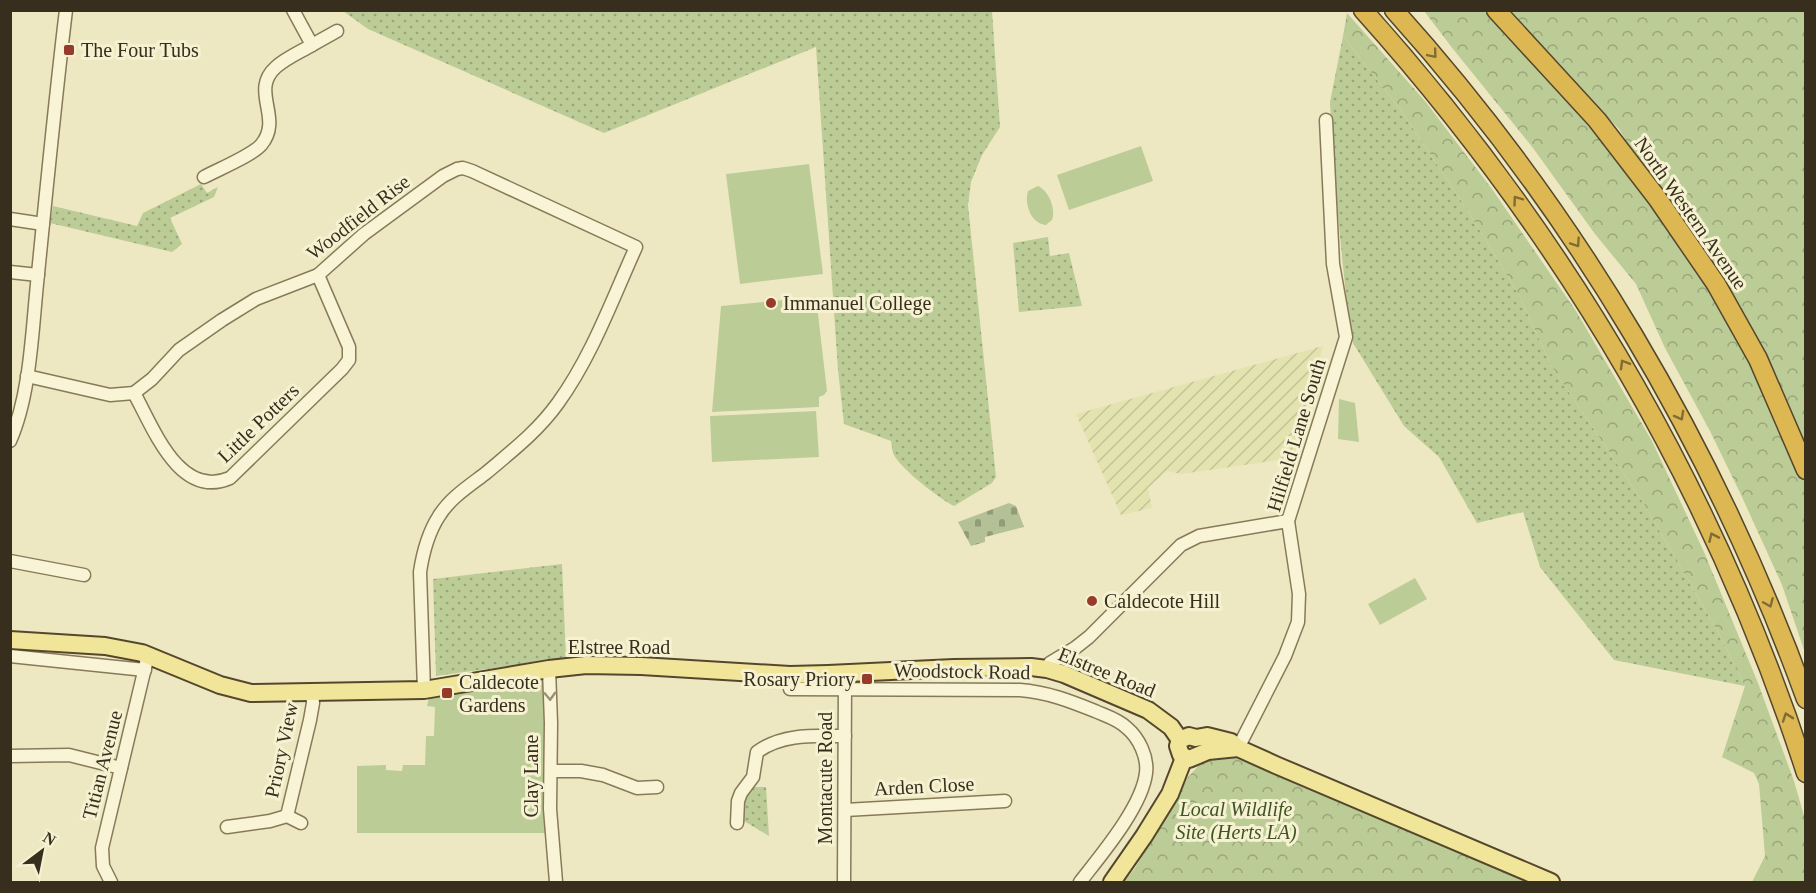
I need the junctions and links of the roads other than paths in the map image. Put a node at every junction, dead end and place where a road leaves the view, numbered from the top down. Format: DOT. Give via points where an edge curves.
graph roads {
  1 [pos="66,10"];
  2 [pos="293,10"];
  3 [pos="1363,10"];
  4 [pos="1394,10"];
  5 [pos="1496,10"];
  6 [pos="337,31"];
  7 [pos="312,45"];
  8 [pos="1326,120"];
  9 [pos="204,177"];
  10 [pos="10,219"];
  11 [pos="43,224"];
  12 [pos="10,272"];
  13 [pos="38,275"];
  14 [pos="318,275"];
  15 [pos="27,376"];
  16 [pos="134,393"];
  17 [pos="10,441"];
  18 [pos="1806,470"];
  19 [pos="1288,521"];
  20 [pos="10,561"];
  21 [pos="84,574"];
  22 [pos="10,640"];
  23 [pos="10,656"];
  24 [pos="147,662"];
  25 [pos="549,669"];
  26 [pos="1047,669"];
  27 [pos="845,681"];
  28 [pos="790,689"];
  29 [pos="424,690"];
  30 [pos="312,692"];
  31 [pos="1806,699"];
  32 [pos="844,736"];
  33 [pos="1190,747"];
  34 [pos="1238,748"];
  35 [pos="10,756"];
  36 [pos="121,768"];
  37 [pos="550,771"];
  38 [pos="1806,772"];
  39 [pos="657,788"];
  40 [pos="1005,801"];
  41 [pos="845,810"];
  42 [pos="287,816"];
  43 [pos="301,823"];
  44 [pos="737,823"];
  45 [pos="227,827"];
  46 [pos="111,882"];
  47 [pos="556,882"];
  48 [pos="844,882"];
  49 [pos="1080,882"];
  50 [pos="1112,882"];
  51 [pos="1551,882"];
  1 -- 11 [label="street"];
  2 -- 7 [label="street"];
  38 -- 3 [label="highway, one-way" via="1732,577 1690,486 1627,369 1569,275 1505,183 1443,102"];
  4 -- 31 [label="highway, one-way" via="1461,87 1525,170 1633,334 1686,427 1732,520"];
  5 -- 18 [label="highway, North Western Avenue" via="1598,120 1716,284 1758,359"];
  6 -- 7 [label="street"];
  7 -- 9 [label="street" via="270,73 264,91 270,124 262,144"];
  8 -- 19 [label="street, Hilfield Lane South" via="1334,264 1346,337"];
  10 -- 11 [label="street"];
  11 -- 13 [label="street"];
  12 -- 13 [label="street"];
  13 -- 15 [label="street"];
  14 -- 16 [label="street, Woodfield Rise" via="256,299 222,320 179,350"];
  14 -- 16 [label="street, Little Potters" via="349,347 350,360 230,478 207,483 185,474 170,456"];
  14 -- 29 [label="street, Woodfield Rise" via="375,225 443,176 463,168 636,247 581,370 557,405 526,440 452,500 431,530 420,572"];
  15 -- 16 [label="street" via="111,395"];
  15 -- 17 [label="street" via="18,423"];
  19 -- 26 [label="street" via="1199,536 1181,545 1089,637"];
  19 -- 34 [label="street, Hilfield Lane South" via="1299,594 1298,622"];
  20 -- 21 [label="street"];
  22 -- 24 [label="main road, Elstree Road" via="105,646"];
  23 -- 24 [label="street"];
  24 -- 30 [label="main road, Elstree Road" via="251,693"];
  24 -- 36 [label="street, Titian Avenue"];
  25 -- 27 [label="main road, Elstree Road" via="610,664"];
  25 -- 29 [label="main road, Elstree Road"];
  25 -- 37 [label="street, Clay Lane, one-way"];
  26 -- 27 [label="main road, Elstree Road" via="995,667"];
  26 -- 33 [label="main road, Elstree Road" via="1148,710 1171,726"];
  27 -- 28 [label="street, Woodstock Road"];
  27 -- 32 [label="street, Montacute Road"];
  27 -- 49 [label="street, Woodstock Road" via="1038,692 1115,719 1126,727 1141,746 1146,773 1128,815"];
  29 -- 30 [label="main road, Elstree Road"];
  30 -- 42 [label="street, Priory View" via="310,720"];
  32 -- 41 [label="street, Montacute Road"];
  32 -- 44 [label="street" via="794,736 762,748 753,777 738,801"];
  33 -- 34 [label="main road"];
  33 -- 50 [label="main road" via="1170,794"];
  34 -- 51 [label="main road"];
  35 -- 36 [label="street" via="69,755"];
  36 -- 46 [label="street, Titian Avenue" via="102,848 103,866"];
  37 -- 39 [label="street" via="581,771 637,788"];
  37 -- 47 [label="street, Clay Lane"];
  40 -- 41 [label="street, Arden Close"];
  41 -- 48 [label="street, Montacute Road"];
  42 -- 43 [label="street, Priory View"];
  42 -- 45 [label="street, Priory View"];
}
